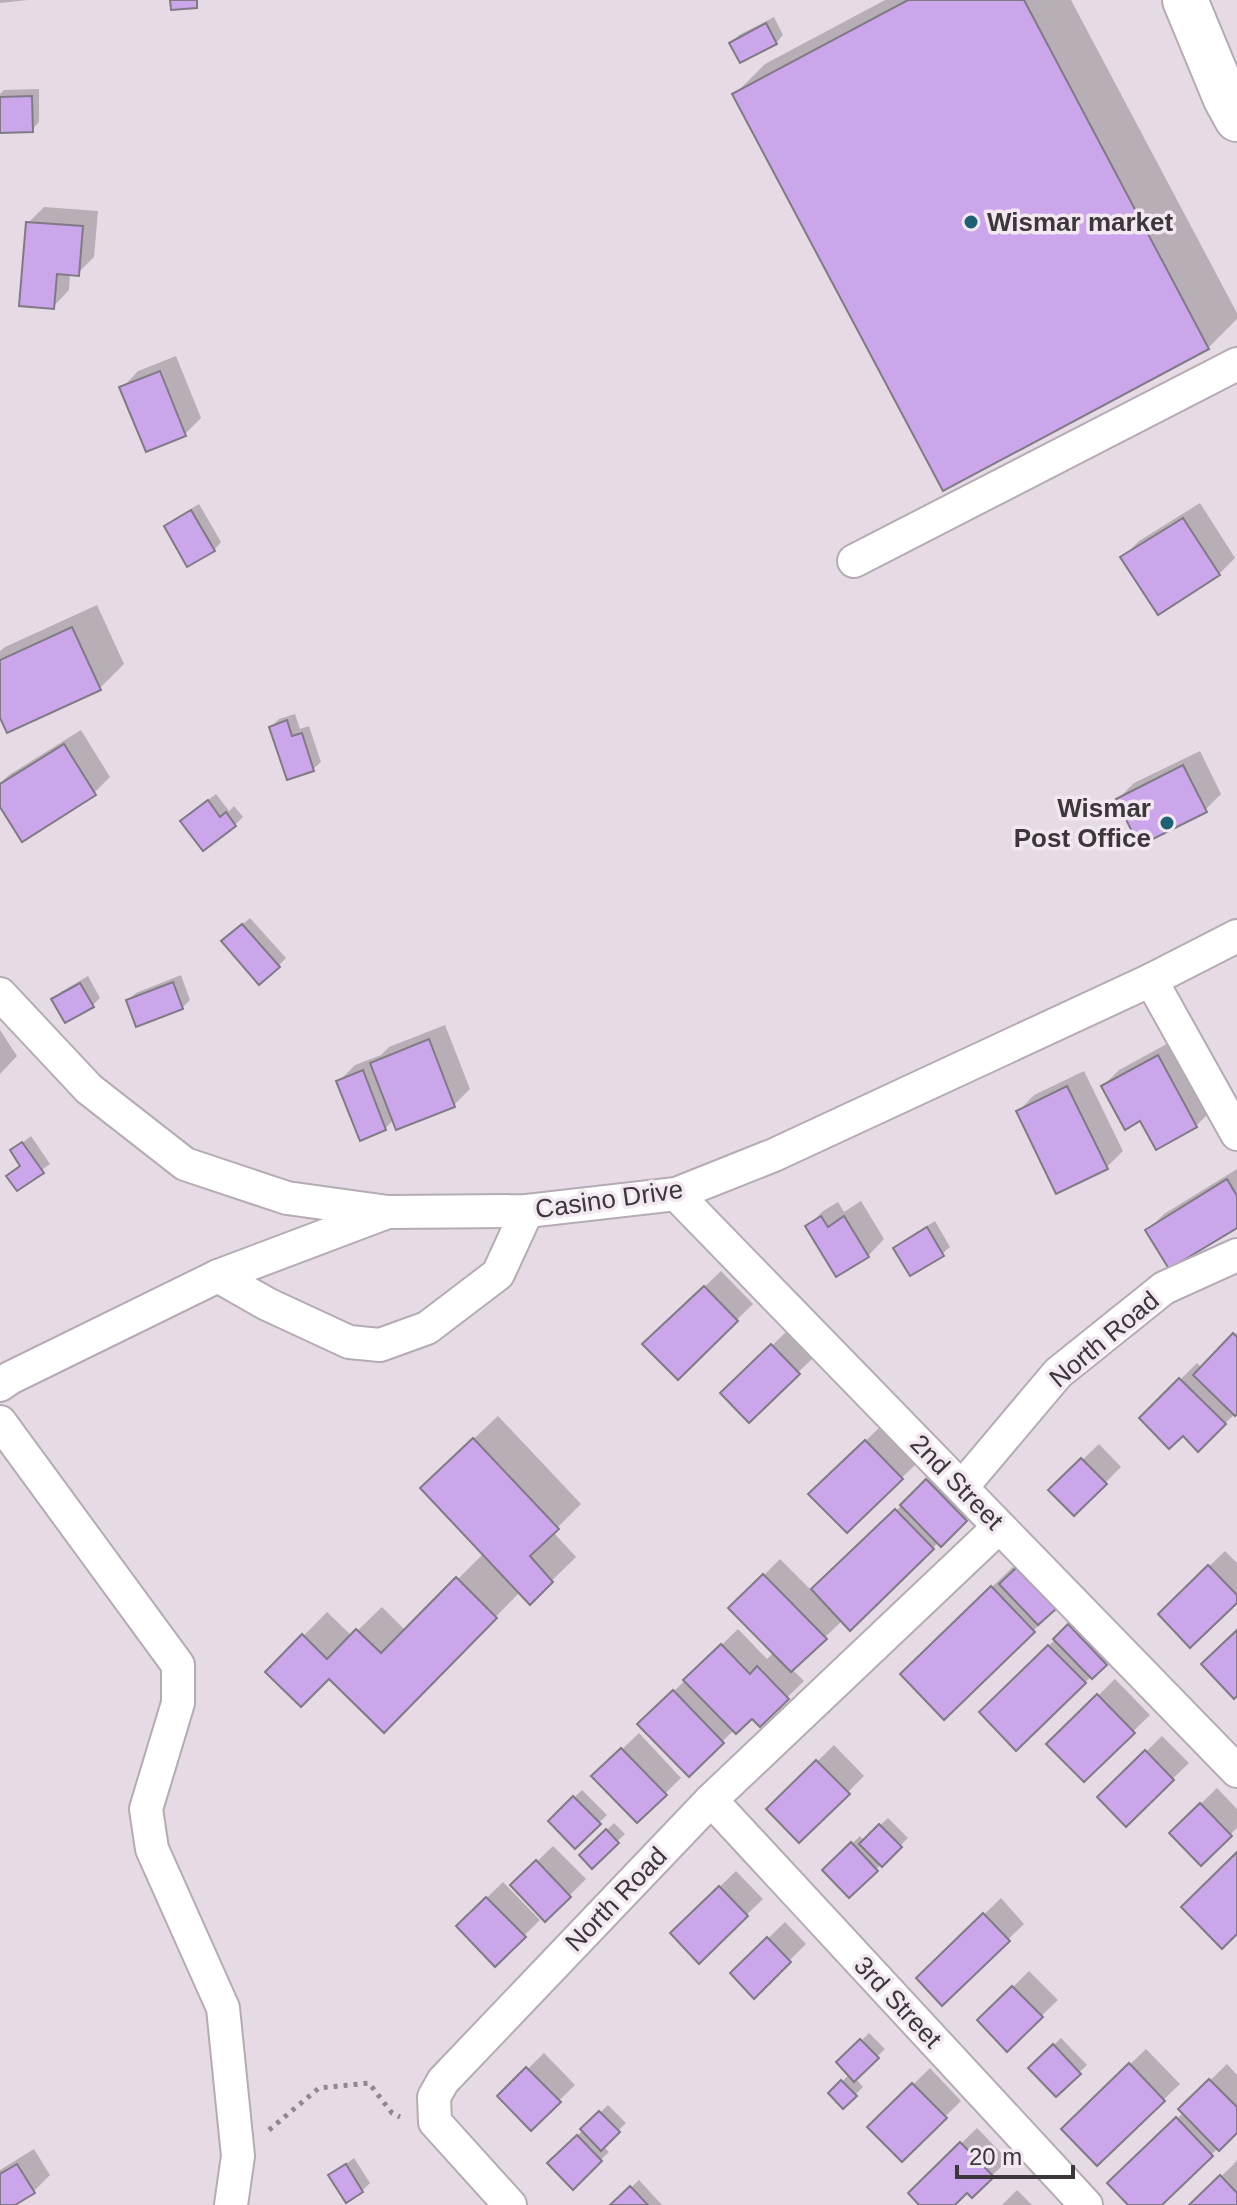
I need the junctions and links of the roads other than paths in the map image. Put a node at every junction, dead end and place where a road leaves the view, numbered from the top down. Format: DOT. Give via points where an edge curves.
graph roads {
  1 [pos="1185,0"];
  2 [pos="1237,119"];
  3 [pos="1237,364"];
  4 [pos="854,561"];
  5 [pos="1237,936"];
  6 [pos="1151,980"];
  7 [pos="0,994"];
  8 [pos="1237,1134"];
  9 [pos="676,1194"];
  10 [pos="527,1211"];
  11 [pos="388,1212"];
  12 [pos="1237,1255"];
  13 [pos="218,1276"];
  14 [pos="0,1385"];
  15 [pos="0,1422"];
  16 [pos="962,1487"];
  17 [pos="999,1527"];
  18 [pos="1237,1771"];
  19 [pos="711,1800"];
  20 [pos="231,2205"];
  21 [pos="510,2205"];
  22 [pos="1086,2205"];
  1 -- 2 [label="street"];
  3 -- 4 [label="street"];
  5 -- 6 [label="street, Casino Drive"];
  6 -- 8 [label="street"];
  6 -- 9 [label="street, Casino Drive" via="774,1155"];
  7 -- 11 [label="street, Casino Drive" via="89,1089 185,1164 287,1198"];
  9 -- 10 [label="street, Casino Drive"];
  9 -- 16 [label="street, 2nd Street"];
  10 -- 11 [label="street, Casino Drive"];
  10 -- 13 [label="street" via="498,1274 427,1328 380,1345 349,1342"];
  11 -- 13 [label="street"];
  12 -- 16 [label="street, North Road" via="1164,1288 1058,1373"];
  13 -- 14 [label="street"];
  15 -- 20 [label="street" via="178,1665 178,1703 146,1809 152,1849 223,2008 238,2156"];
  16 -- 17 [label="street, 2nd Street"];
  17 -- 18 [label="street, 2nd Street"];
  17 -- 19 [label="street, North Road"];
  19 -- 21 [label="street, North Road" via="443,2081 434,2097 435,2122"];
  19 -- 22 [label="street, 3rd Street"];
}
